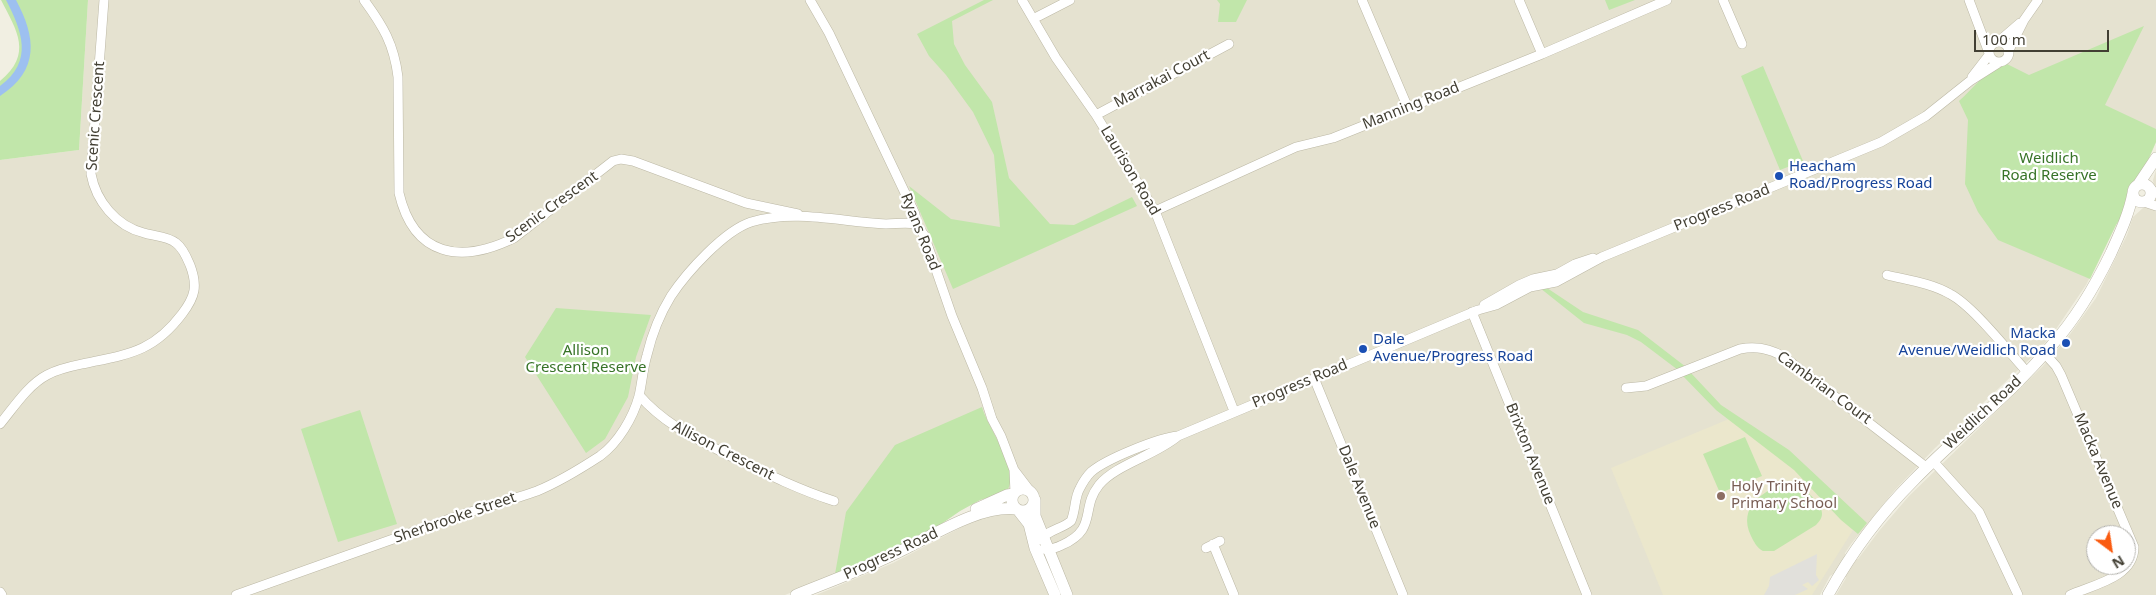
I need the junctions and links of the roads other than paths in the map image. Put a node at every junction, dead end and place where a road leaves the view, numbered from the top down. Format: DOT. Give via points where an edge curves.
graph roads {
  1 [pos="104,0"];
  2 [pos="364,0"];
  3 [pos="810,0"];
  4 [pos="1022,0"];
  5 [pos="1070,0"];
  6 [pos="1362,0"];
  7 [pos="1519,0"];
  8 [pos="1667,0"];
  9 [pos="1723,0"];
  10 [pos="1969,0"];
  11 [pos="2038,0"];
  12 [pos="1033,19"];
  13 [pos="2024,20"];
  14 [pos="1980,28"];
  15 [pos="1997,42"];
  16 [pos="1229,44"];
  17 [pos="1742,44"];
  18 [pos="2008,52"];
  19 [pos="1542,54"];
  20 [pos="1989,54"];
  21 [pos="2000,62"];
  22 [pos="1970,82"];
  23 [pos="1408,108"];
  24 [pos="1096,115"];
  25 [pos="2154,162"];
  26 [pos="2135,189"];
  27 [pos="2152,190"];
  28 [pos="2144,202"];
  29 [pos="2156,206"];
  30 [pos="1155,211"];
  31 [pos="808,216"];
  32 [pos="2125,223"];
  33 [pos="916,224"];
  34 [pos="1887,275"];
  35 [pos="1475,311"];
  36 [pos="2045,354"];
  37 [pos="2027,372"];
  38 [pos="1314,378"];
  39 [pos="1626,388"];
  40 [pos="639,395"];
  41 [pos="1234,411"];
  42 [pos="0,424"];
  43 [pos="1178,436"];
  44 [pos="1929,464"];
  45 [pos="1014,470"];
  46 [pos="1014,493"];
  47 [pos="1032,496"];
  48 [pos="834,501"];
  49 [pos="1018,509"];
  50 [pos="956,523"];
  51 [pos="1044,536"];
  52 [pos="1213,544"];
  53 [pos="1036,548"];
  54 [pos="1049,550"];
  55 [pos="236,595"];
  56 [pos="796,595"];
  57 [pos="1056,595"];
  58 [pos="1067,595"];
  59 [pos="1234,595"];
  60 [pos="1403,595"];
  61 [pos="1587,595"];
  62 [pos="1828,595"];
  63 [pos="2018,595"];
  64 [pos="2070,595"];
  1 -- 42 [label="street, Scenic Crescent" via="91,174 94,189 102,204 126,226 175,242 181,248 193,273 192,301 165,334 150,346 46,375 35,383"];
  2 -- 31 [label="street, Scenic Crescent" via="387,35 396,59 403,209 412,225 431,245 468,253 499,245 514,238 613,161 621,159 638,162 746,203"];
  3 -- 33 [label="street, Ryans Road" via="829,33 915,214"];
  4 -- 12 [label="street, Laurison Road"];
  5 -- 12 [label="street"];
  6 -- 23 [label="street"];
  7 -- 19 [label="street"];
  8 -- 19 [label="street, Manning Road"];
  9 -- 17 [label="street"];
  10 -- 14 [label="street"];
  11 -- 13 [label="street"];
  12 -- 24 [label="street, Laurison Road"];
  13 -- 15 [label="street"];
  13 -- 18 [label="street"];
  14 -- 15 [label="street"];
  14 -- 20 [label="street"];
  15 -- 18 [label="street" via="2004,44"];
  15 -- 20 [label="street"];
  16 -- 24 [label="street, Marrakai Court"];
  18 -- 21 [label="street"];
  19 -- 23 [label="street, Manning Road"];
  20 -- 21 [label="street" via="1992,60"];
  20 -- 22 [label="street, Progress Road"];
  21 -- 22 [label="street, Progress Road"];
  22 -- 35 [label="street, Progress Road" via="1926,116 1881,142 1602,257 1556,282 1530,287 1496,305"];
  23 -- 30 [label="street, Manning Road" via="1333,138 1296,147"];
  24 -- 30 [label="street, Laurison Road"];
  25 -- 26 [label="street, Weidlich Road"];
  25 -- 27 [label="street, Weidlich Road"];
  26 -- 27 [label="street" via="2143,184"];
  26 -- 28 [label="street" via="2136,200"];
  26 -- 32 [label="street, Weidlich Road"];
  27 -- 28 [label="street"];
  28 -- 29 [label="street"];
  28 -- 32 [label="street, Weidlich Road"];
  30 -- 41 [label="street, Laurison Road"];
  31 -- 33 [label="street"];
  31 -- 40 [label="street" via="744,225 702,260 677,287 659,318 643,367"];
  32 -- 36 [label="street, Weidlich Road" via="2086,301"];
  33 -- 45 [label="street, Ryans Road" via="924,235 952,316"];
  34 -- 37 [label="street" via="1937,288 1958,299"];
  35 -- 38 [label="street, Progress Road"];
  35 -- 61 [label="street, Brixton Avenue"];
  36 -- 37 [label="street, Weidlich Road"];
  36 -- 64 [label="street, Macka Avenue" via="2061,375 2134,548 2131,562 2124,571"];
  37 -- 44 [label="street, Weidlich Road"];
  38 -- 41 [label="street, Progress Road"];
  38 -- 60 [label="street, Dale Avenue"];
  39 -- 44 [label="street, Cambrian Court" via="1646,386 1740,348 1763,348 1784,357"];
  40 -- 48 [label="street, Allison Crescent" via="652,411 679,430 763,472"];
  40 -- 55 [label="street, Sherbrooke Street" via="627,424 608,450 547,487"];
  41 -- 43 [label="street, Progress Road"];
  43 -- 51 [label="street, Progress Road" via="1160,440 1092,472 1076,496 1071,521"];
  43 -- 54 [label="street, Progress Road" via="1103,480 1094,493 1080,534"];
  44 -- 62 [label="street, Weidlich Road" via="1869,532"];
  44 -- 63 [label="street, Cambrian Court" via="1978,512"];
  45 -- 46 [label="street, Ryans Road"];
  45 -- 47 [label="street, Ryans Road"];
  46 -- 47 [label="street" via="1021,489"];
  46 -- 49 [label="street" via="1012,501"];
  46 -- 50 [label="street, Progress Road" via="983,505"];
  47 -- 49 [label="street" via="1030,509"];
  47 -- 51 [label="street, Ryans Road" via="1035,516"];
  49 -- 50 [label="street, Progress Road" via="998,508"];
  49 -- 53 [label="street" via="1029,524"];
  50 -- 56 [label="street, Progress Road" via="898,553"];
  51 -- 53 [label="street, Progress Road"];
  51 -- 54 [label="street, Ryans Road"];
  52 -- 59 [label="street"];
  53 -- 54 [label="street"];
  53 -- 57 [label="street"];
  54 -- 58 [label="street, Ryans Road"];
}
